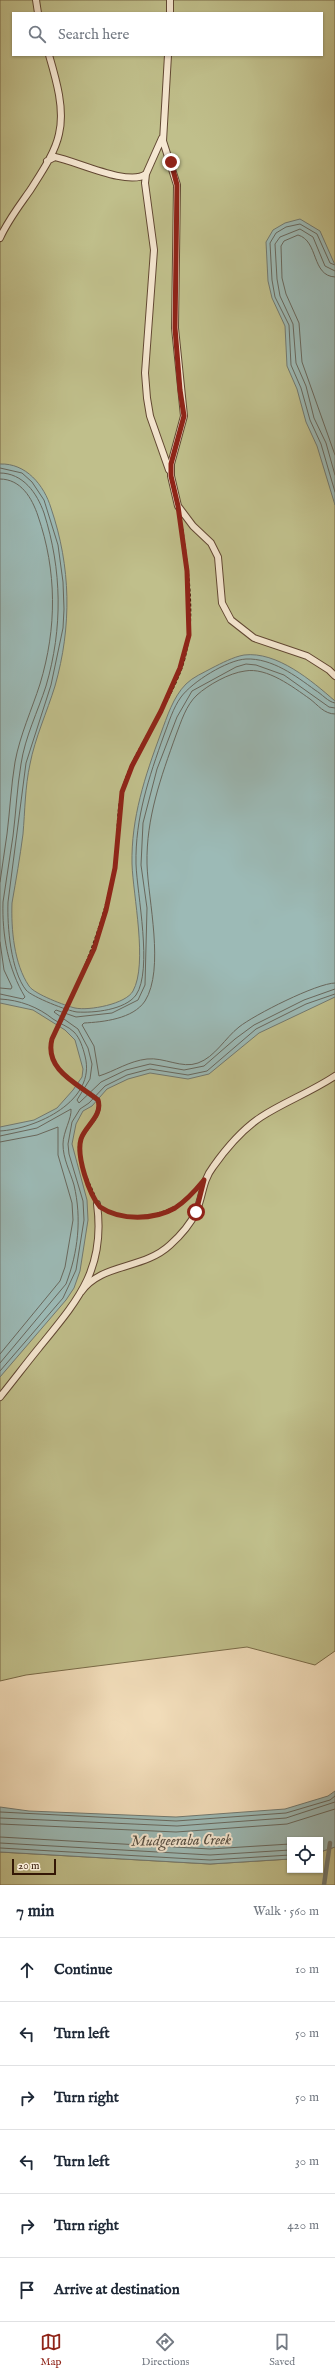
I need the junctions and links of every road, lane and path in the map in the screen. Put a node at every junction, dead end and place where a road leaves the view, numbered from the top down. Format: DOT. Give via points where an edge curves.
graph roads {
  1 [pos="36,0"];
  2 [pos="170,0"];
  3 [pos="38,12"];
  4 [pos="170,12"];
  5 [pos="49,56"];
  6 [pos="168,56"];
  7 [pos="164,133"];
  8 [pos="54,146"];
  9 [pos="59,158"];
  10 [pos="47,161"];
  11 [pos="146,174"];
  12 [pos="135,178"];
  13 [pos="145,188"];
  14 [pos="0,238"];
  15 [pos="171,475"];
  16 [pos="178,506"];
  17 [pos="335,676"];
  18 [pos="335,1076"];
  19 [pos="204,1180"];
  20 [pos="97,1204"];
  21 [pos="81,1292"];
  22 [pos="0,1397"];
  1 -- 3 [label="lane"];
  2 -- 4 [label="lane"];
  5 -- 8 [label="lane" via="61,112 59,134"];
  6 -- 7 [label="lane"];
  7 -- 11 [label="lane"];
  7 -- 15 [label="lane" via="164,147 177,185 175,328 184,416 171,464"];
  8 -- 9 [label="lane"];
  8 -- 10 [label="lane"];
  9 -- 10 [label="lane"];
  9 -- 12 [label="lane"];
  10 -- 14 [label="lane" via="6,224"];
  11 -- 12 [label="lane"];
  11 -- 13 [label="lane"];
  12 -- 13 [label="lane" via="143,183"];
  13 -- 15 [label="lane" via="154,250 146,373 147,398 150,416"];
  15 -- 16 [label="lane"];
  16 -- 17 [label="lane" via="193,526 211,543 218,557 222,604 231,620 254,638 307,656"];
  16 -- 20 [label="path" via="187,571 189,635 186,652 122,792 116,862 106,910 94,949 49,1050 56,1067 100,1104 100,1110 82,1137 79,1147 84,1170"];
  18 -- 19 [label="lane" via="313,1091 261,1117 221,1156"];
  19 -- 20 [label="path" via="187,1199 173,1208 151,1215 119,1216 108,1213"];
  19 -- 21 [label="lane" via="196,1212 185,1229 169,1245 140,1263 97,1275 88,1281"];
  20 -- 21 [label="lane" via="100,1220 98,1247 94,1265"];
  21 -- 22 [label="lane" via="64,1318"];
}
